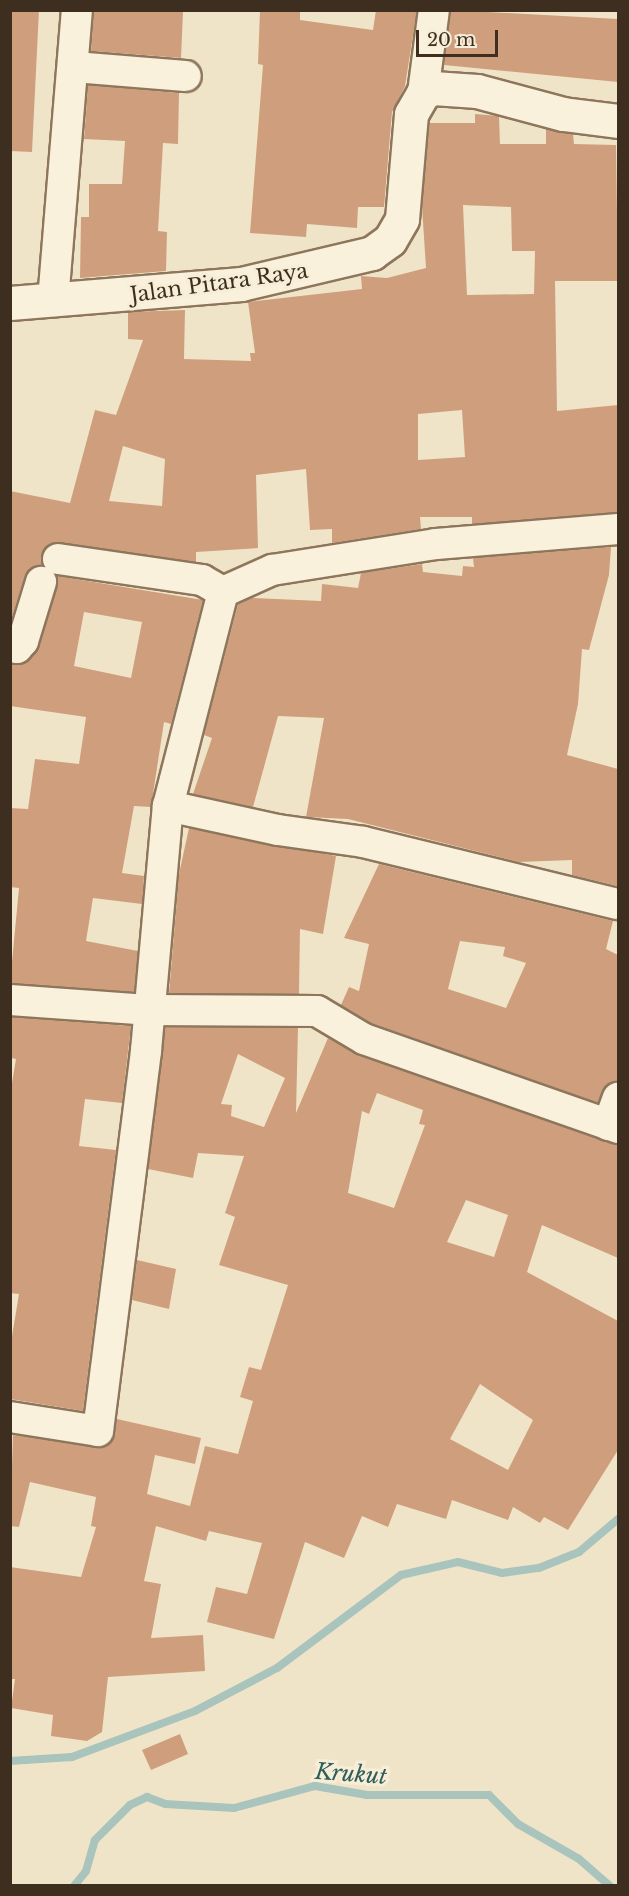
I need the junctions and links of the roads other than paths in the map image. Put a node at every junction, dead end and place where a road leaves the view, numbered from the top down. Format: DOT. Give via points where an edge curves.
graph roads {
  1 [pos="77,10"];
  2 [pos="434,10"];
  3 [pos="74,67"];
  4 [pos="186,76"];
  5 [pos="423,93"];
  6 [pos="618,121"];
  7 [pos="53,301"];
  8 [pos="10,303"];
  9 [pos="618,529"];
  10 [pos="58,559"];
  11 [pos="41,582"];
  12 [pos="223,592"];
  13 [pos="10,647"];
  14 [pos="168,806"];
  15 [pos="618,904"];
  16 [pos="10,1000"];
  17 [pos="148,1010"];
  18 [pos="615,1117"];
  19 [pos="10,1417"];
  1 -- 3 [label="street"];
  2 -- 5 [label="street"];
  3 -- 4 [label="street"];
  3 -- 7 [label="street"];
  5 -- 6 [label="main road" via="461,88 563,114"];
  5 -- 7 [label="main road, Jalan Pitara Raya" via="411,114 402,219 390,240 372,253 251,282"];
  7 -- 8 [label="main road, Jalan Pitara Raya"];
  9 -- 12 [label="street" via="436,544 272,570"];
  10 -- 12 [label="street" via="202,580"];
  11 -- 13 [label="street" via="23,640 17,648"];
  12 -- 14 [label="street"];
  14 -- 15 [label="street" via="278,830 363,842"];
  14 -- 17 [label="street"];
  16 -- 17 [label="street"];
  17 -- 18 [label="street" via="317,1011 364,1039"];
  17 -- 19 [label="street" via="98,1431"];
}
